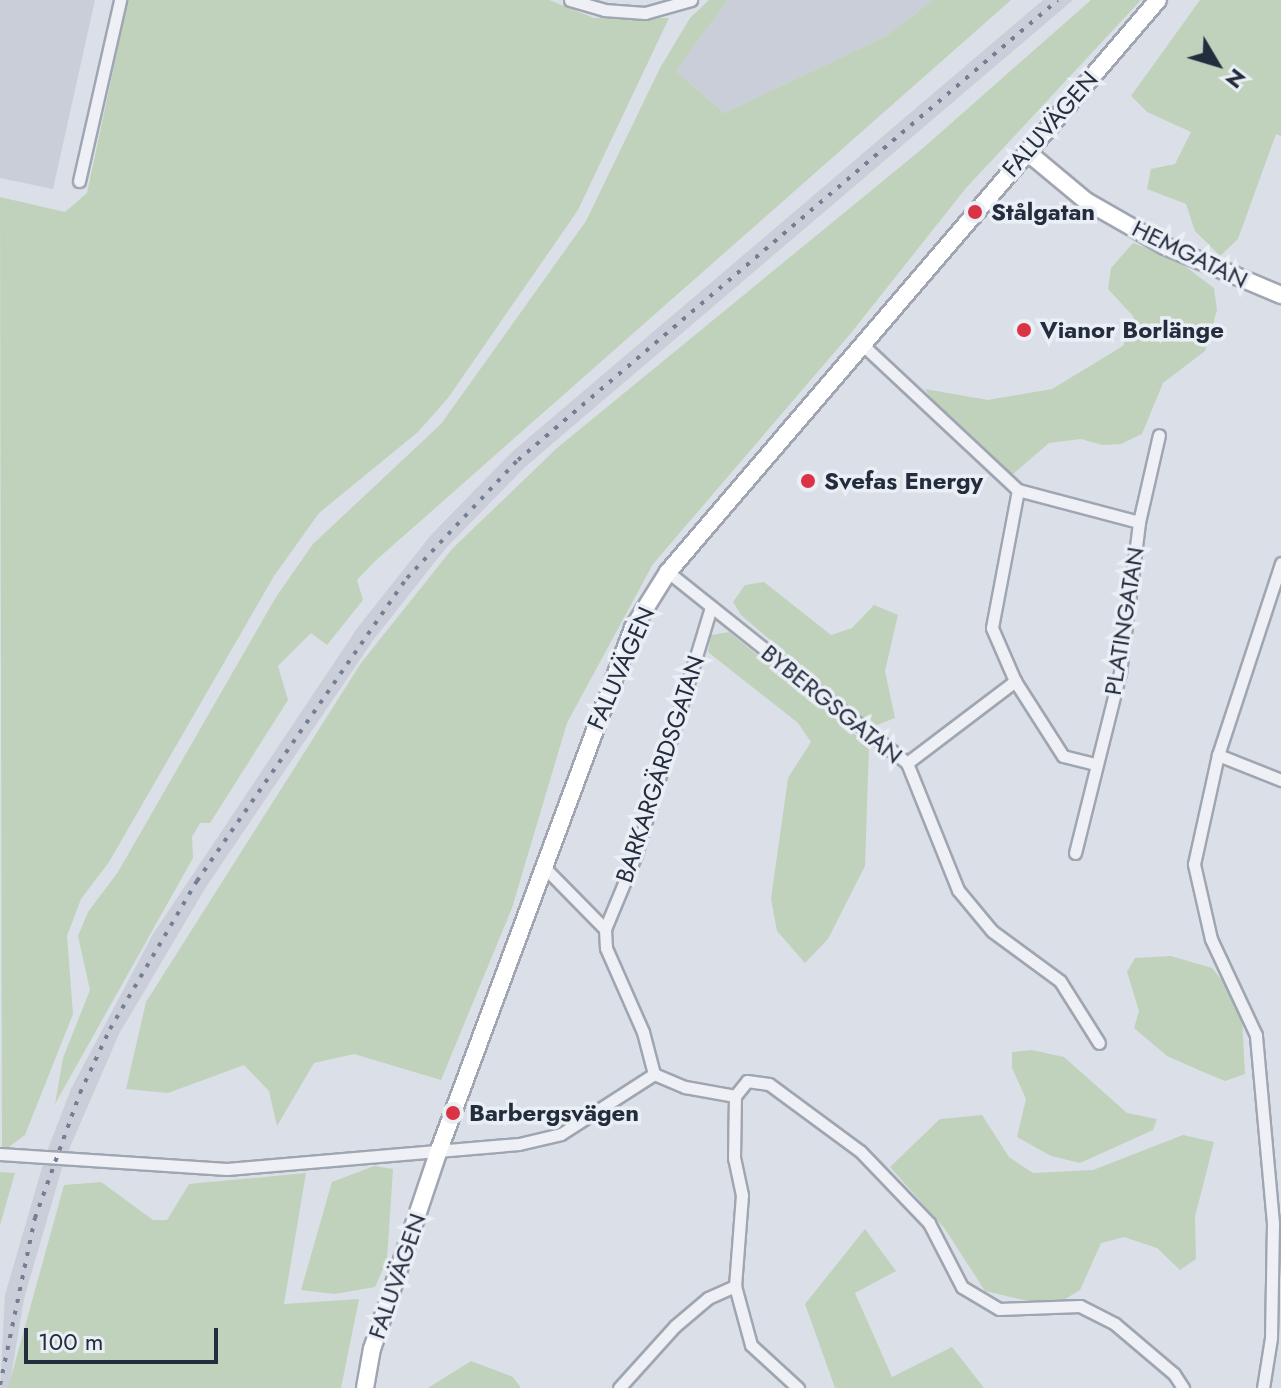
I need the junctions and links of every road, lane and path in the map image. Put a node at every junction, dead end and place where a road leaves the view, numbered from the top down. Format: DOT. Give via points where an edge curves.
graph roads {
  1 [pos="120,0"];
  2 [pos="570,0"];
  3 [pos="691,0"];
  4 [pos="1158,0"];
  5 [pos="1026,151"];
  6 [pos="79,181"];
  7 [pos="1281,295"];
  8 [pos="865,347"];
  9 [pos="1159,435"];
  10 [pos="1018,490"];
  11 [pos="1139,522"];
  12 [pos="1281,563"];
  13 [pos="668,572"];
  14 [pos="711,607"];
  15 [pos="1015,681"];
  16 [pos="1218,755"];
  17 [pos="907,763"];
  18 [pos="1095,764"];
  19 [pos="1281,780"];
  20 [pos="1075,853"];
  21 [pos="542,865"];
  22 [pos="605,929"];
  23 [pos="1099,1043"];
  24 [pos="654,1074"];
  25 [pos="735,1096"];
  26 [pos="439,1150"];
  27 [pos="0,1154"];
  28 [pos="1277,1223"];
  29 [pos="735,1286"];
  30 [pos="365,1388"];
  31 [pos="619,1388"];
  32 [pos="798,1388"];
  33 [pos="1183,1388"];
  34 [pos="1263,1388"];
  1 -- 6 [label="street"];
  2 -- 3 [label="street" via="604,10 645,13"];
  4 -- 5 [label="street, FALUVÄGEN"];
  5 -- 7 [label="street, HEMGATAN" via="1086,201 1165,246"];
  5 -- 8 [label="street, FALUVÄGEN"];
  8 -- 10 [label="street"];
  8 -- 13 [label="street, FALUVÄGEN"];
  9 -- 11 [label="street, PLATINGATAN"];
  10 -- 11 [label="street"];
  10 -- 15 [label="street" via="992,628"];
  11 -- 18 [label="street, PLATINGATAN" via="1120,673"];
  12 -- 16 [label="street"];
  13 -- 14 [label="street"];
  13 -- 21 [label="street, FALUVÄGEN" via="633,628"];
  14 -- 17 [label="street, BYBERGSGATAN"];
  14 -- 22 [label="street, BARKARGÄRDSGATAN" via="636,854"];
  15 -- 17 [label="street"];
  15 -- 18 [label="street" via="1063,756"];
  16 -- 19 [label="street"];
  16 -- 28 [label="street" via="1194,864 1211,939 1256,1035"];
  17 -- 23 [label="street, BYBERGSGATAN" via="958,890 992,931 1060,981"];
  18 -- 20 [label="street, PLATINGATAN"];
  21 -- 22 [label="street"];
  21 -- 26 [label="street, FALUVÄGEN"];
  22 -- 24 [label="street" via="606,948 643,1032"];
  24 -- 25 [label="street" via="685,1087"];
  24 -- 26 [label="street" via="561,1134 519,1144"];
  25 -- 29 [label="street" via="734,1158 742,1195"];
  25 -- 33 [label="street" via="747,1081 769,1084 860,1151 929,1223 962,1287 999,1309 1080,1306 1115,1324 1174,1374"];
  26 -- 27 [label="street" via="227,1169"];
  26 -- 30 [label="street, FALUVÄGEN" via="372,1349"];
  28 -- 34 [label="street"];
  29 -- 31 [label="street" via="708,1298 675,1326"];
  29 -- 32 [label="street" via="751,1345"];
}
